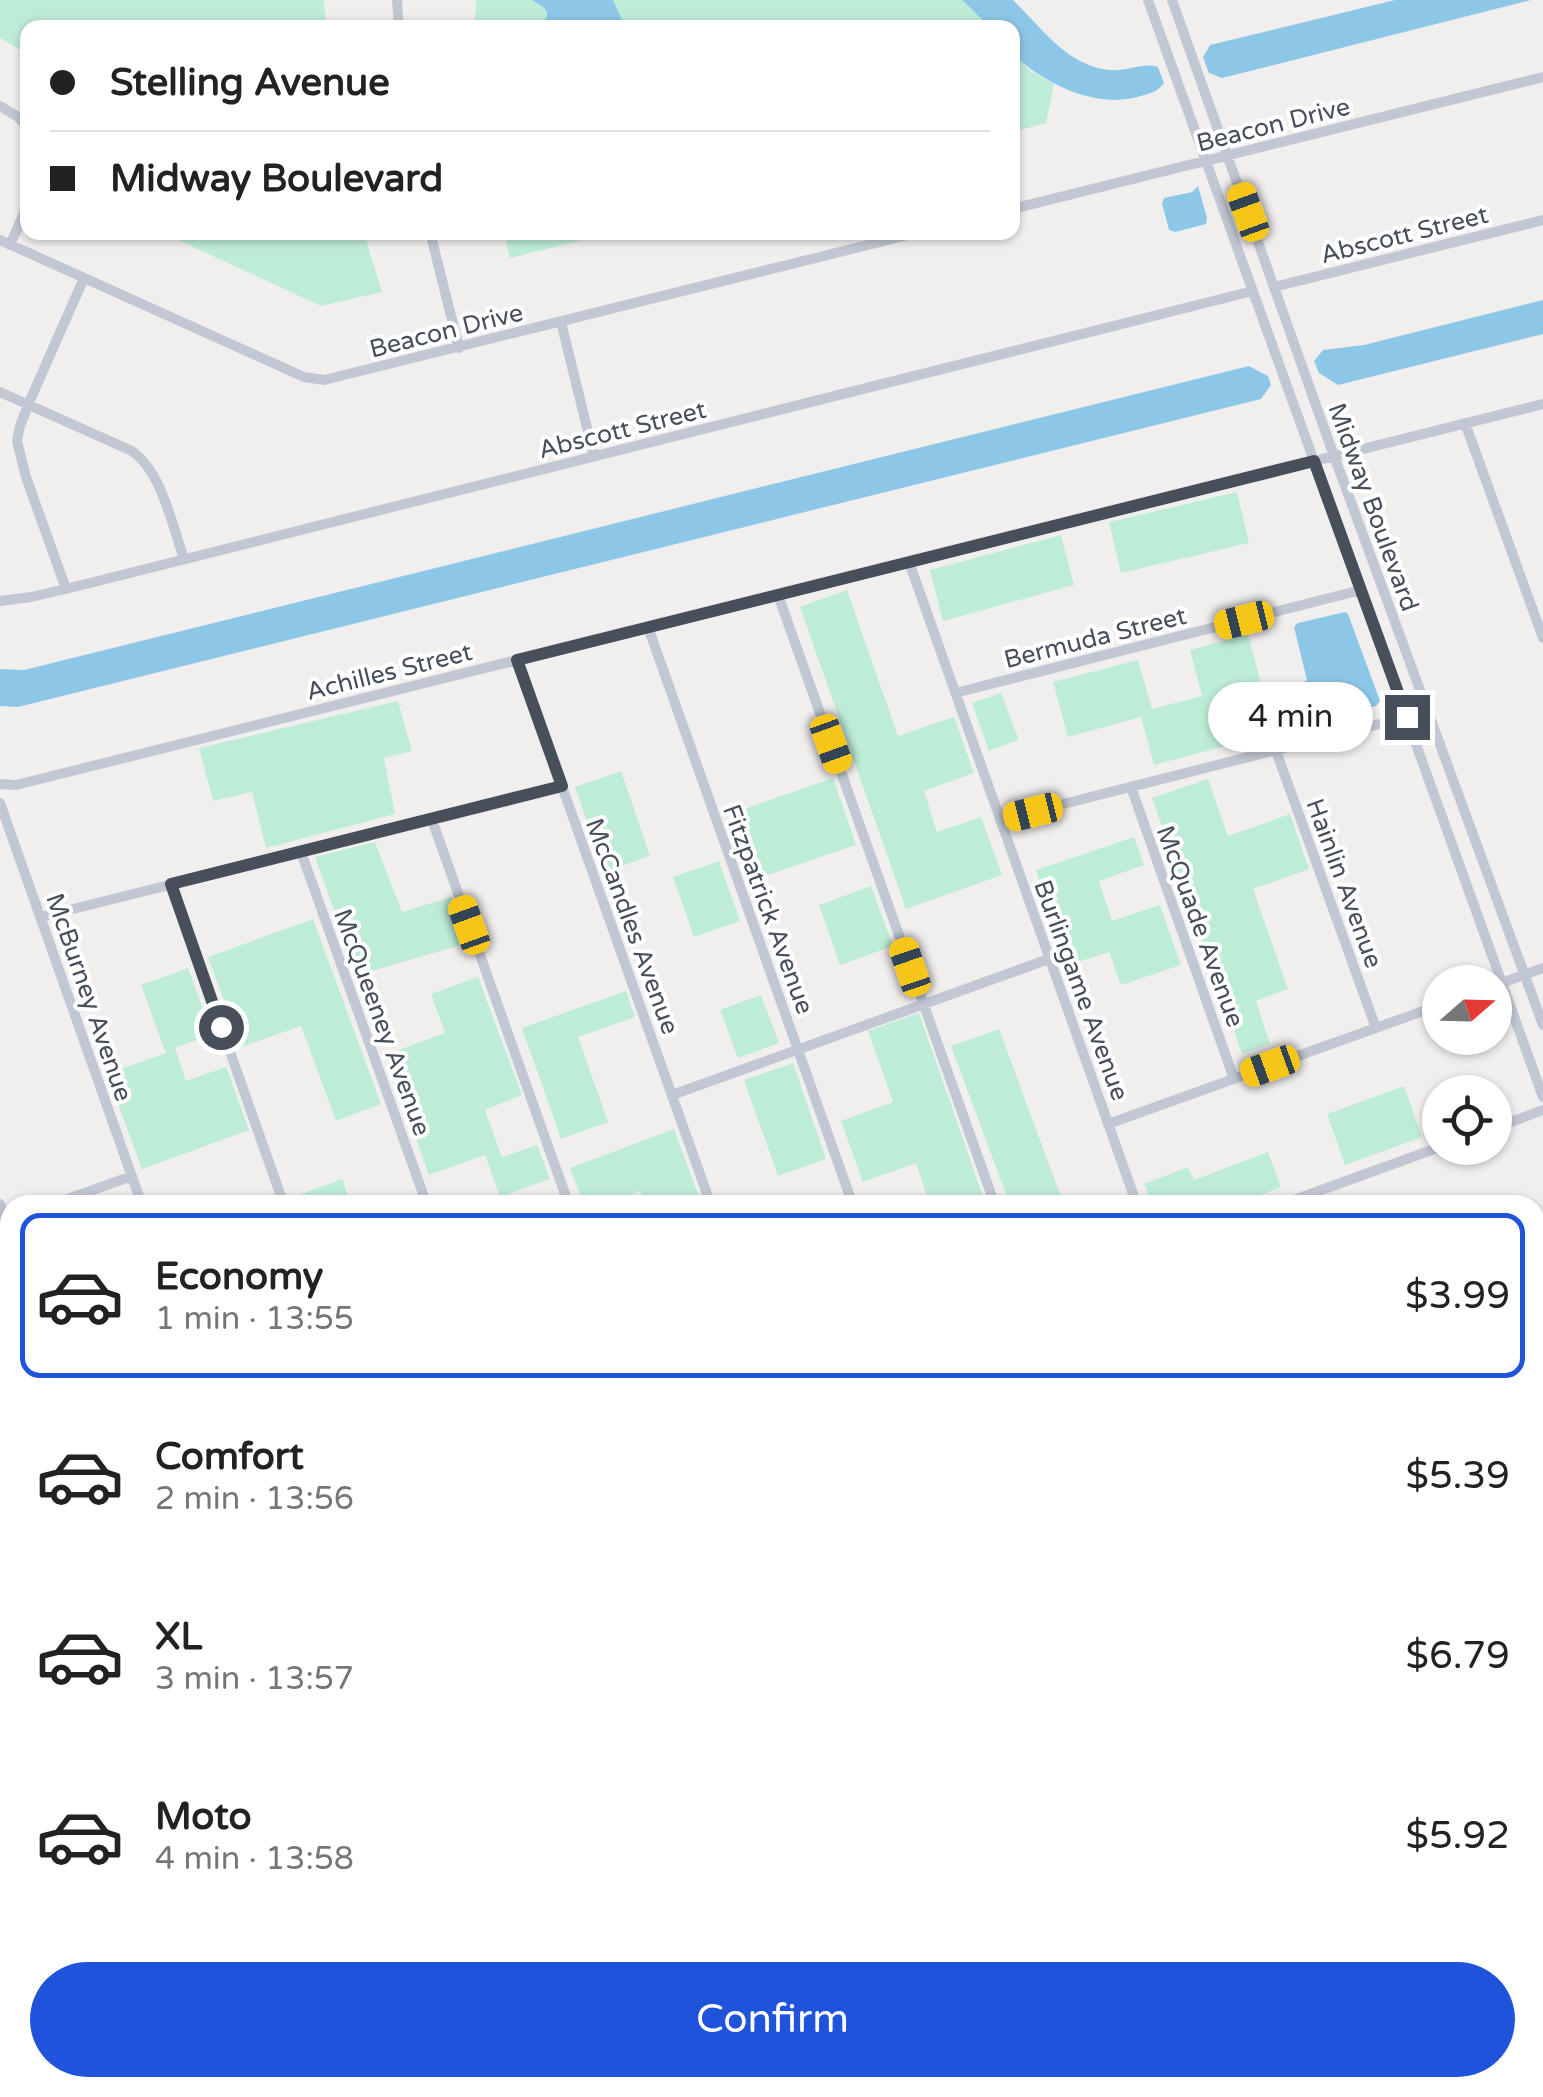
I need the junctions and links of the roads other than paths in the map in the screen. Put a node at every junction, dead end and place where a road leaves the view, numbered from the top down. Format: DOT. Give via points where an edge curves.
graph roads {
  1 [pos="1148,0"];
  2 [pos="1172,0"];
  3 [pos="1543,77"];
  4 [pos="1228,156"];
  5 [pos="1206,161"];
  6 [pos="1020,207"];
  7 [pos="20,218"];
  8 [pos="1543,220"];
  9 [pos="432,240"];
  10 [pos="888,240"];
  11 [pos="5,243"];
  12 [pos="84,278"];
  13 [pos="1274,286"];
  14 [pos="1253,291"];
  15 [pos="561,322"];
  16 [pos="459,348"];
  17 [pos="0,392"];
  18 [pos="28,404"];
  19 [pos="1543,404"];
  20 [pos="1465,423"];
  21 [pos="594,456"];
  22 [pos="1334,456"];
  23 [pos="1314,461"];
  24 [pos="184,559"];
  25 [pos="909,562"];
  26 [pos="66,588"];
  27 [pos="1361,590"];
  28 [pos="778,594"];
  29 [pos="0,601"];
  30 [pos="648,627"];
  31 [pos="1543,638"];
  32 [pos="517,660"];
  33 [pos="955,693"];
  34 [pos="1407,717"];
  35 [pos="1276,751"];
  36 [pos="0,784"];
  37 [pos="562,786"];
  38 [pos="1131,787"];
  39 [pos="0,802"];
  40 [pos="432,820"];
  41 [pos="1000,820"];
  42 [pos="301,852"];
  43 [pos="171,884"];
  44 [pos="40,917"];
  45 [pos="1050,959"];
  46 [pos="1492,965"];
  47 [pos="1543,968"];
  48 [pos="1524,974"];
  49 [pos="1512,979"];
  50 [pos="924,1004"];
  51 [pos="1422,1011"];
  52 [pos="1512,1019"];
  53 [pos="1543,1025"];
  54 [pos="1376,1028"];
  55 [pos="798,1050"];
  56 [pos="1234,1079"];
  57 [pos="672,1095"];
  58 [pos="1543,1097"];
  59 [pos="1543,1110"];
  60 [pos="1512,1122"];
  61 [pos="1108,1124"];
  62 [pos="1422,1154"];
  63 [pos="132,1176"];
  64 [pos="80,1195"];
  65 [pos="139,1195"];
  66 [pos="280,1195"];
  67 [pos="422,1195"];
  68 [pos="565,1195"];
  69 [pos="707,1195"];
  70 [pos="849,1195"];
  71 [pos="991,1195"];
  72 [pos="1133,1195"];
  73 [pos="1308,1195"];
  1 -- 5 [label="street, Midway Boulevard"];
  2 -- 4 [label="street, Midway Boulevard"];
  3 -- 4 [label="street, Beacon Drive"];
  4 -- 5 [label="street, Beacon Drive"];
  4 -- 13 [label="street, Midway Boulevard"];
  5 -- 6 [label="street, Beacon Drive"];
  5 -- 14 [label="street, Midway Boulevard"];
  7 -- 11 [label="street"];
  8 -- 13 [label="street, Abscott Street"];
  9 -- 16 [label="street"];
  10 -- 15 [label="street, Beacon Drive"];
  11 -- 12 [label="street, Beacon Drive"];
  12 -- 16 [label="street, Beacon Drive" via="324,380"];
  12 -- 18 [label="street"];
  13 -- 22 [label="street, Midway Boulevard"];
  14 -- 21 [label="street, Abscott Street"];
  14 -- 23 [label="street, Midway Boulevard"];
  15 -- 16 [label="street, Beacon Drive"];
  15 -- 21 [label="street"];
  17 -- 18 [label="street"];
  18 -- 24 [label="street" via="144,460"];
  18 -- 26 [label="street" via="17,442"];
  19 -- 20 [label="street, Achilles Street"];
  20 -- 22 [label="street, Achilles Street"];
  20 -- 31 [label="street"];
  21 -- 24 [label="street, Abscott Street"];
  22 -- 23 [label="street, Achilles Street"];
  22 -- 48 [label="street, Midway Boulevard"];
  23 -- 25 [label="street, Achilles Street"];
  23 -- 27 [label="street, Midway Boulevard"];
  24 -- 26 [label="street, Abscott Street"];
  25 -- 28 [label="street, Achilles Street"];
  25 -- 33 [label="street, Burlingame Avenue"];
  26 -- 29 [label="street, Abscott Street"];
  27 -- 33 [label="street, Bermuda Street"];
  27 -- 34 [label="street, Midway Boulevard"];
  28 -- 30 [label="street, Achilles Street"];
  28 -- 50 [label="street"];
  30 -- 32 [label="street, Achilles Street"];
  30 -- 55 [label="street, Fitzpatrick Avenue"];
  32 -- 36 [label="street, Achilles Street"];
  32 -- 37 [label="street, McCandles Avenue"];
  33 -- 41 [label="street, Burlingame Avenue"];
  34 -- 35 [label="street"];
  34 -- 46 [label="street, Midway Boulevard"];
  35 -- 38 [label="street"];
  35 -- 54 [label="street, Hainlin Avenue"];
  37 -- 40 [label="street"];
  37 -- 57 [label="street, McCandles Avenue"];
  38 -- 41 [label="street"];
  38 -- 56 [label="street, McQuade Avenue"];
  39 -- 44 [label="street, McBurney Avenue"];
  40 -- 42 [label="street"];
  40 -- 68 [label="street"];
  41 -- 45 [label="street, Burlingame Avenue"];
  42 -- 43 [label="street"];
  42 -- 67 [label="street, McQueeney Avenue"];
  43 -- 44 [label="street"];
  43 -- 66 [label="street"];
  44 -- 63 [label="street, McBurney Avenue"];
  45 -- 50 [label="street"];
  45 -- 61 [label="street, Burlingame Avenue"];
  47 -- 48 [label="street"];
  48 -- 49 [label="street"];
  48 -- 53 [label="street, Midway Boulevard"];
  50 -- 55 [label="street"];
  50 -- 71 [label="street"];
  51 -- 54 [label="street"];
  52 -- 58 [label="street, Midway Boulevard"];
  54 -- 56 [label="street"];
  55 -- 57 [label="street"];
  55 -- 70 [label="street, Fitzpatrick Avenue"];
  56 -- 61 [label="street"];
  57 -- 69 [label="street, McCandles Avenue"];
  59 -- 60 [label="street"];
  61 -- 72 [label="street, Burlingame Avenue"];
  62 -- 73 [label="street"];
  63 -- 64 [label="street"];
  63 -- 65 [label="street, McBurney Avenue"];
}
